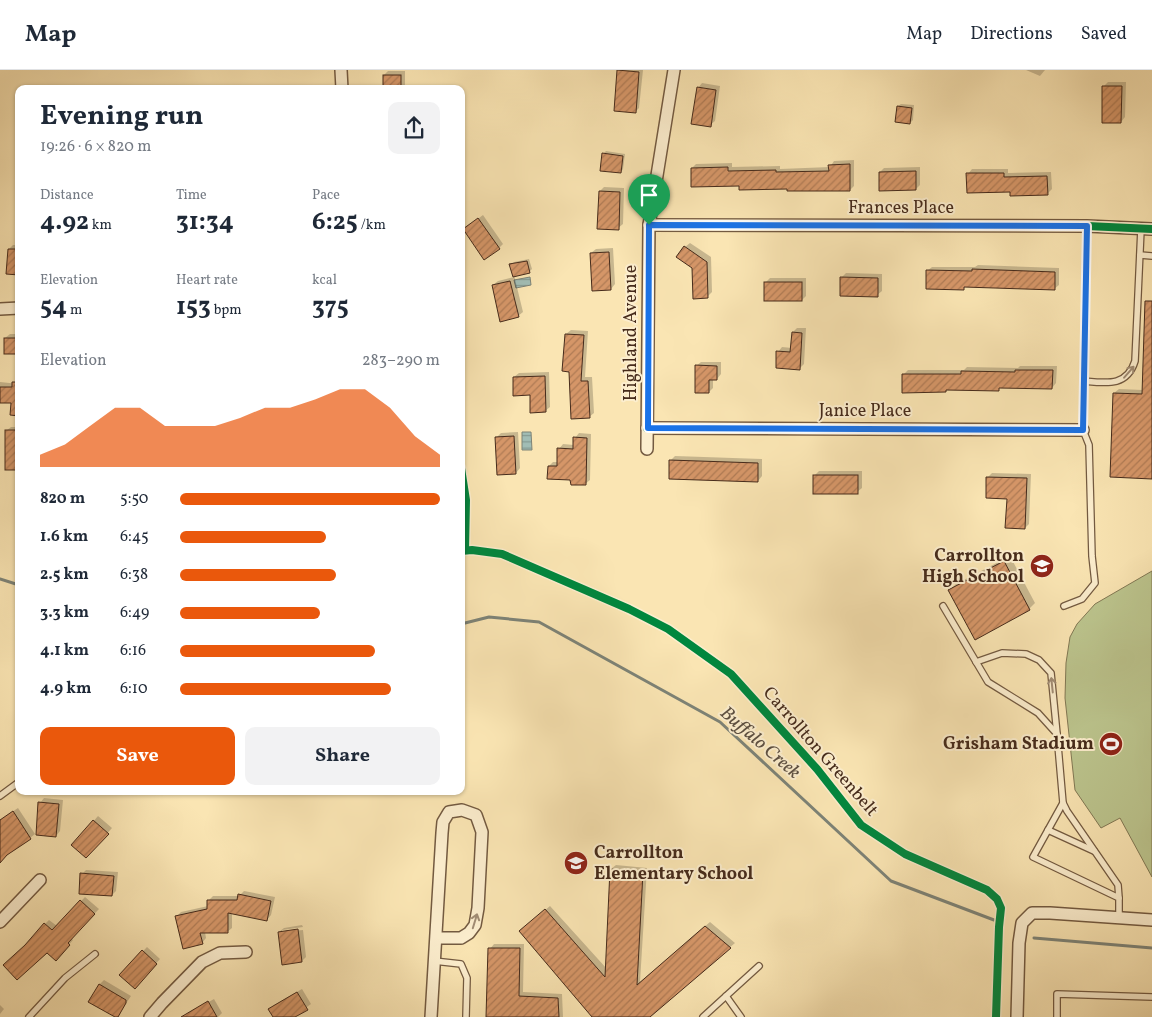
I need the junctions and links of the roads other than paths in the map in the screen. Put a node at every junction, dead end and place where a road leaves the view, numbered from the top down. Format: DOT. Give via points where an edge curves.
graph roads {
  1 [pos="341,70"];
  2 [pos="674,70"];
  3 [pos="342,85"];
  4 [pos="649,225"];
  5 [pos="1087,226"];
  6 [pos="1147,229"];
  7 [pos="1140,255"];
  8 [pos="1152,256"];
  9 [pos="15,308"];
  10 [pos="0,309"];
  11 [pos="1084,381"];
  12 [pos="648,428"];
  13 [pos="1083,430"];
  14 [pos="647,449"];
  15 [pos="943,606"];
  16 [pos="1064,606"];
  17 [pos="976,662"];
  18 [pos="1057,734"];
  19 [pos="15,785"];
  20 [pos="0,796"];
  21 [pos="1063,803"];
  22 [pos="1048,830"];
  23 [pos="1096,852"];
  24 [pos="40,880"];
  25 [pos="1120,898"];
  26 [pos="1119,918"];
  27 [pos="1152,920"];
  28 [pos="0,922"];
  29 [pos="436,938"];
  30 [pos="246,952"];
  31 [pos="95,954"];
  32 [pos="434,961"];
  33 [pos="759,966"];
  34 [pos="726,996"];
  35 [pos="1152,997"];
  36 [pos="29,1017"];
  37 [pos="150,1017"];
  38 [pos="431,1017"];
  39 [pos="466,1017"];
  40 [pos="703,1017"];
  41 [pos="741,1017"];
  42 [pos="1017,1017"];
  43 [pos="1057,1017"];
  1 -- 3 [label="street"];
  2 -- 4 [label="street, Highland Avenue"];
  4 -- 5 [label="street, Frances Place"];
  4 -- 12 [label="street, Highland Avenue"];
  5 -- 6 [label="street, Frances Place"];
  5 -- 11 [label="lane"];
  6 -- 7 [label="lane"];
  7 -- 8 [label="lane"];
  11 -- 7 [label="lane, one-way" via="1110,383 1121,380 1133,370"];
  9 -- 10 [label="street"];
  11 -- 13 [label="lane"];
  12 -- 13 [label="street, Janice Place"];
  12 -- 14 [label="street, Highland Avenue"];
  13 -- 16 [label="lane" via="1089,445 1095,583 1082,599"];
  15 -- 17 [label="lane"];
  17 -- 18 [label="lane" via="988,682 1038,713"];
  18 -- 17 [label="lane, one-way" via="1050,673 1039,660 1026,654 1002,653"];
  18 -- 21 [label="lane"];
  19 -- 20 [label="lane"];
  21 -- 22 [label="lane"];
  21 -- 23 [label="lane"];
  22 -- 23 [label="lane"];
  22 -- 25 [label="lane" via="1033,857"];
  23 -- 25 [label="lane" via="1118,885"];
  24 -- 28 [label="street"];
  25 -- 26 [label="lane"];
  26 -- 27 [label="street"];
  26 -- 42 [label="street" via="1032,913 1022,923 1019,943"];
  29 -- 29 [label="street, one-way" via="461,938 475,925 482,832 476,815 462,810 449,812 443,822"];
  29 -- 32 [label="street"];
  30 -- 37 [label="street" via="220,953 202,962"];
  31 -- 36 [label="lane" via="65,978"];
  32 -- 38 [label="street"];
  32 -- 39 [label="lane" via="461,964 467,978"];
  33 -- 34 [label="lane"];
  34 -- 40 [label="lane"];
  34 -- 41 [label="lane"];
  35 -- 43 [label="lane" via="1057,994"];
}
